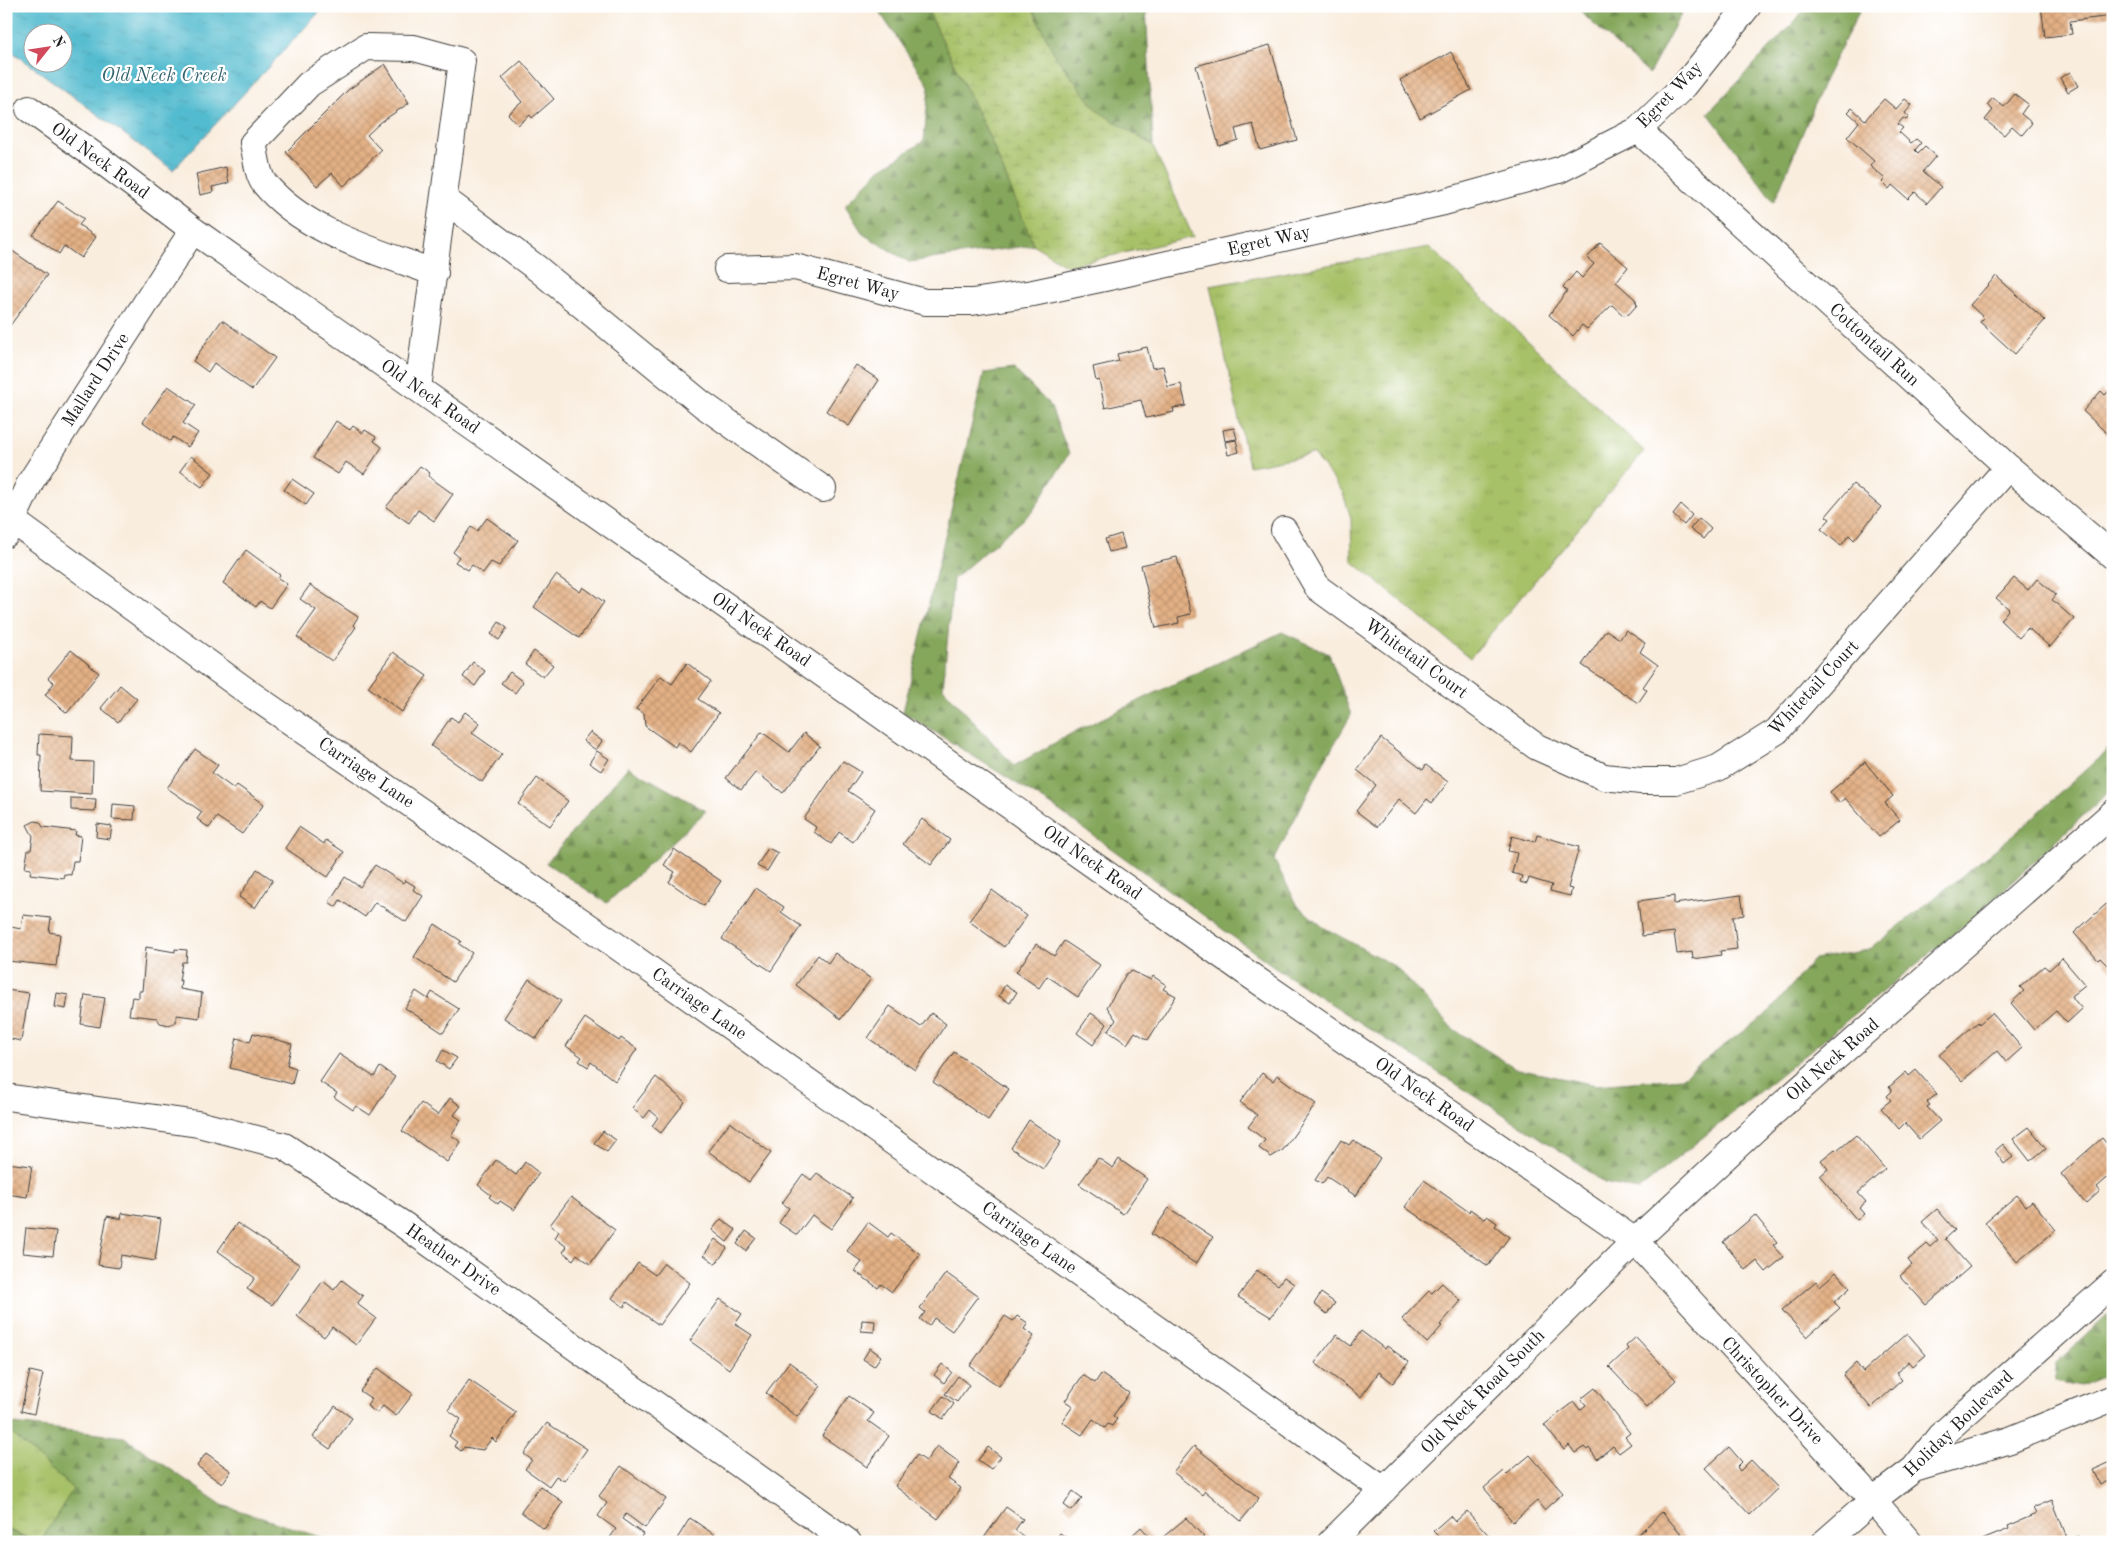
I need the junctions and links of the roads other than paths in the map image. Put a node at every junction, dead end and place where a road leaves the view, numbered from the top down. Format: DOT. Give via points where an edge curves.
graph roads {
  1 [pos="1748,6"];
  2 [pos="29,109"];
  3 [pos="1638,130"];
  4 [pos="444,199"];
  5 [pos="193,230"];
  6 [pos="727,269"];
  7 [pos="435,273"];
  8 [pos="418,388"];
  9 [pos="2008,467"];
  10 [pos="823,489"];
  11 [pos="9,527"];
  12 [pos="1284,530"];
  13 [pos="2113,556"];
  14 [pos="2113,812"];
  15 [pos="6,1097"];
  16 [pos="1634,1241"];
  17 [pos="2113,1283"];
  18 [pos="2113,1398"];
  19 [pos="1914,1469"];
  20 [pos="1384,1490"];
  21 [pos="1873,1500"];
  22 [pos="848,1542"];
  23 [pos="1331,1542"];
  24 [pos="1825,1542"];
  25 [pos="1908,1542"];
  1 -- 3 [label="street, Egret Way" via="1685,85"];
  2 -- 5 [label="street, Old Neck Road"];
  3 -- 6 [label="street, Egret Way" via="1559,170 1444,202 1033,293 972,302 925,302 795,267"];
  3 -- 9 [label="street, Cottontail Run"];
  4 -- 7 [label="street"];
  4 -- 7 [label="street" via="462,60 414,48 366,47 309,84 253,143 263,182 295,211 340,237"];
  4 -- 10 [label="street" via="538,269 702,404"];
  5 -- 8 [label="street, Old Neck Road"];
  5 -- 11 [label="street, Mallard Drive" via="31,482"];
  7 -- 8 [label="street"];
  8 -- 16 [label="street, Old Neck Road" via="1244,971"];
  9 -- 12 [label="street, Whitetail Court" via="1777,731 1718,768 1676,781 1604,777 1537,747 1318,588"];
  9 -- 13 [label="street, Cottontail Run"];
  11 -- 20 [label="street, Carriage Lane" via="614,944"];
  14 -- 16 [label="street, Old Neck Road" via="1766,1119"];
  15 -- 22 [label="street, Heather Drive" via="198,1124 284,1146 404,1225"];
  16 -- 20 [label="street, Old Neck Road South"];
  16 -- 21 [label="street, Christopher Drive"];
  17 -- 19 [label="street, Holiday Boulevard" via="1940,1436"];
  18 -- 19 [label="street" via="2010,1440"];
  19 -- 21 [label="street, Holiday Boulevard"];
  20 -- 23 [label="street, Old Neck Road South"];
  21 -- 24 [label="street, Holiday Boulevard"];
  21 -- 25 [label="street, Christopher Drive"];
}
